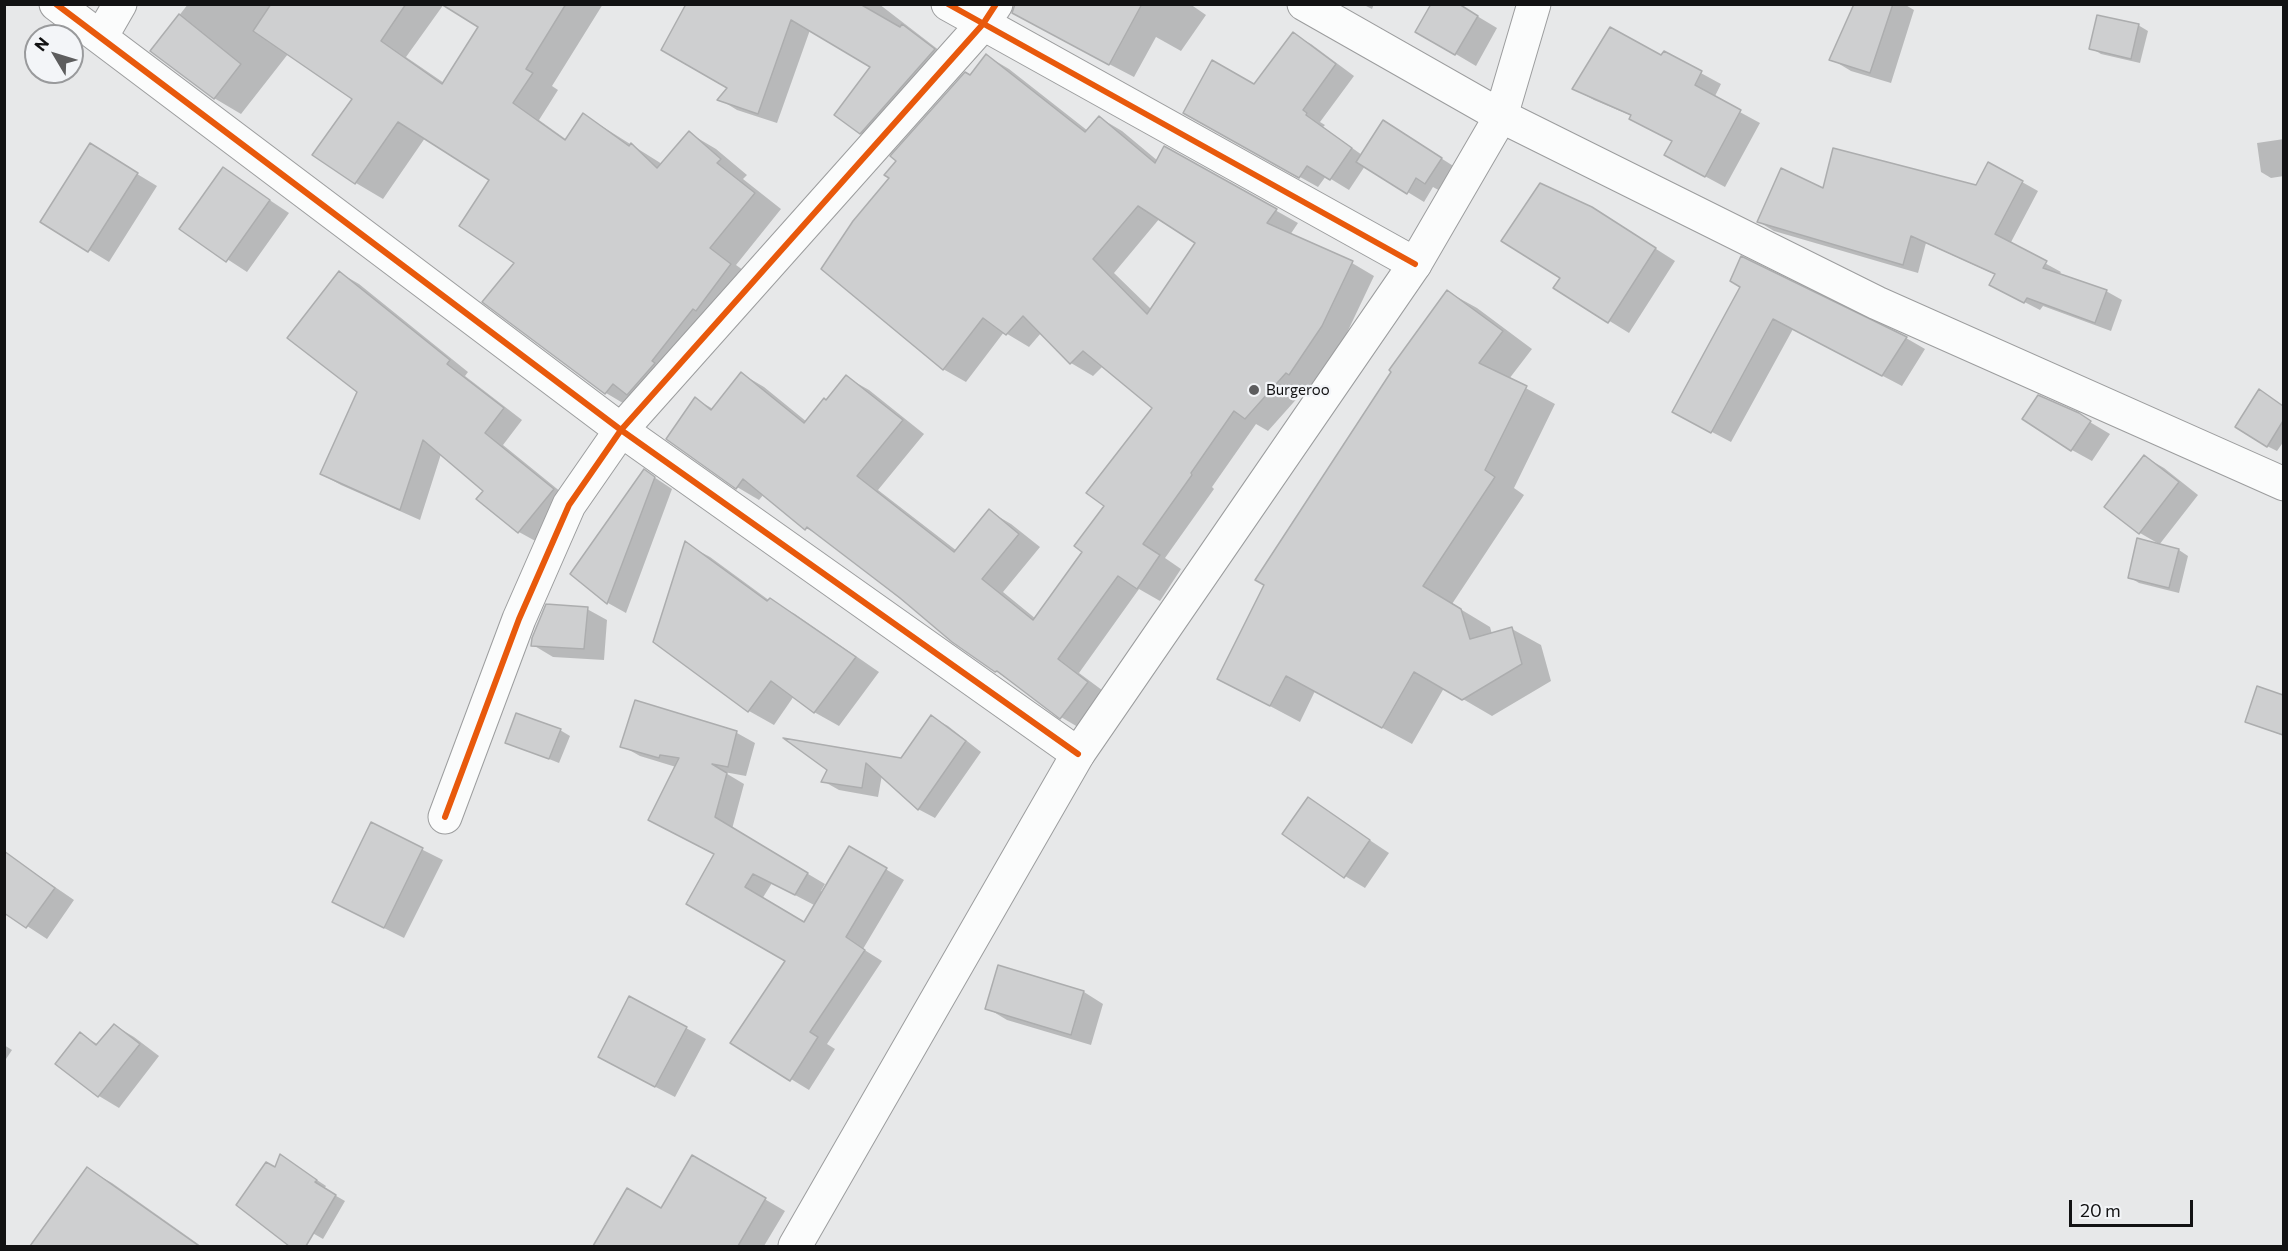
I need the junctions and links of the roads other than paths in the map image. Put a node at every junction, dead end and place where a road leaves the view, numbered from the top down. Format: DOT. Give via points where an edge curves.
graph roads {
  1 [pos="56,4"];
  2 [pos="120,4"];
  3 [pos="948,4"];
  4 [pos="1304,4"];
  5 [pos="1534,4"];
  6 [pos="990,14"];
  7 [pos="101,37"];
  8 [pos="1501,116"];
  9 [pos="1415,264"];
  10 [pos="621,430"];
  11 [pos="2283,484"];
  12 [pos="1078,754"];
  13 [pos="445,817"];
  14 [pos="795,1246"];
  1 -- 7 [label="street"];
  2 -- 7 [label="street"];
  3 -- 6 [label="street"];
  4 -- 8 [label="street"];
  5 -- 8 [label="street"];
  6 -- 9 [label="street"];
  6 -- 10 [label="street"];
  7 -- 10 [label="street"];
  8 -- 9 [label="street"];
  8 -- 11 [label="street" via="1878,303"];
  9 -- 12 [label="street"];
  10 -- 12 [label="street"];
  10 -- 13 [label="street" via="569,505 519,619"];
  12 -- 14 [label="street"];
}
